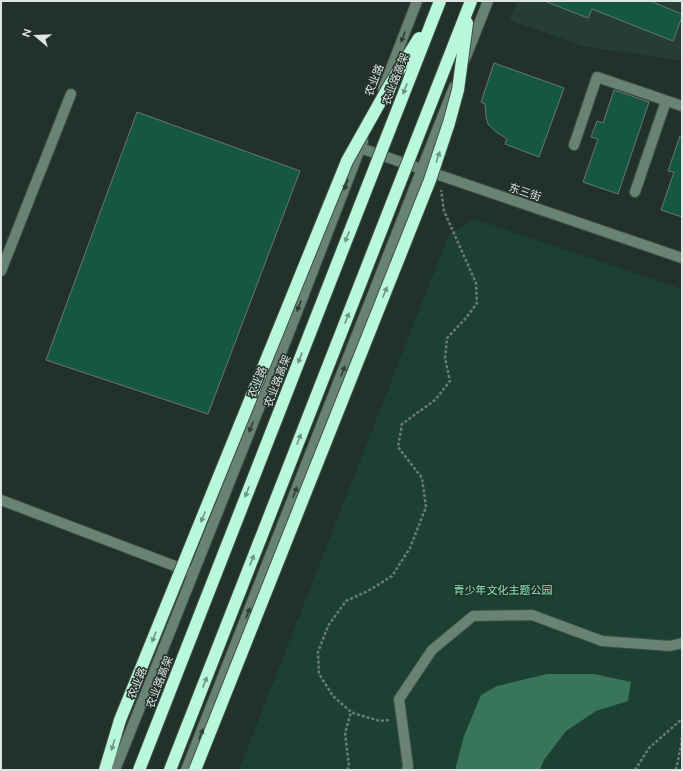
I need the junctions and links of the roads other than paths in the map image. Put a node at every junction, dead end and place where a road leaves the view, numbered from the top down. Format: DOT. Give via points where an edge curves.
graph roads {
  1 [pos="417,1"];
  2 [pos="488,1"];
  3 [pos="471,2"];
  4 [pos="437,6"];
  5 [pos="71,94"];
  6 [pos="666,101"];
  7 [pos="682,106"];
  8 [pos="574,146"];
  9 [pos="360,148"];
  10 [pos="422,169"];
  11 [pos="635,192"];
  12 [pos="682,258"];
  13 [pos="3,259"];
  14 [pos="1,271"];
  15 [pos="1,500"];
  16 [pos="194,573"];
  17 [pos="682,643"];
  18 [pos="105,770"];
  19 [pos="115,770"];
  20 [pos="138,770"];
  21 [pos="170,770"];
  22 [pos="186,770"];
  23 [pos="195,770"];
  24 [pos="407,770"];
  1 -- 9 [label="street, 农业路, one-way"];
  2 -- 10 [label="street"];
  21 -- 3 [label="highway, one-way, bridge"];
  23 -- 3 [label="highway, one-way, bridge" via="430,180 458,90"];
  4 -- 18 [label="highway, one-way, bridge" via="347,160 120,720"];
  4 -- 20 [label="highway, 农业路高架, one-way, bridge"];
  5 -- 13 [label="street"];
  6 -- 7 [label="street"];
  6 -- 8 [label="street" via="597,77"];
  6 -- 11 [label="street"];
  9 -- 10 [label="street, 东三街"];
  9 -- 16 [label="street, 农业路, one-way"];
  10 -- 12 [label="street, 东三街"];
  22 -- 10 [label="street, one-way"];
  13 -- 14 [label="street"];
  15 -- 16 [label="street"];
  16 -- 19 [label="street, 农业路"];
  17 -- 24 [label="street" via="670,646 602,641 532,615 474,616 432,650 399,699"];
}
